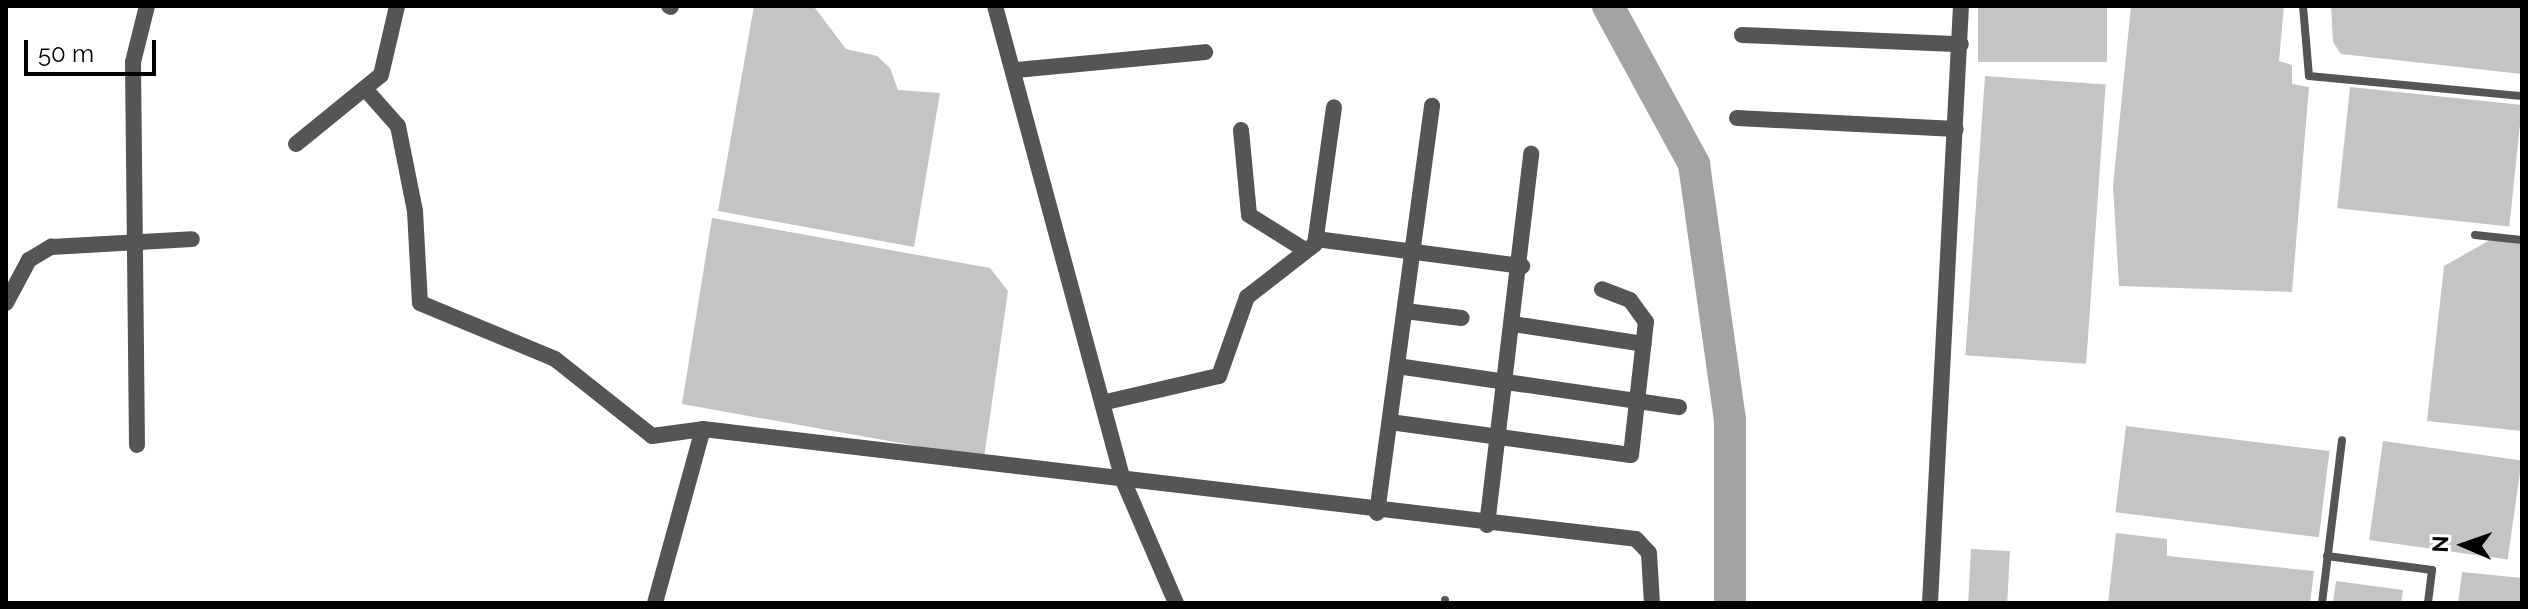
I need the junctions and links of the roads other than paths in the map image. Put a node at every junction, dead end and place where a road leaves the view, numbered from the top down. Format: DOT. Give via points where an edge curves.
graph roads {
  1 [pos="147,6"];
  2 [pos="397,6"];
  3 [pos="995,6"];
  4 [pos="1961,6"];
  5 [pos="2303,6"];
  6 [pos="1742,35"];
  7 [pos="1961,44"];
  8 [pos="1205,52"];
  9 [pos="1016,70"];
  10 [pos="367,91"];
  11 [pos="2522,96"];
  12 [pos="1432,106"];
  13 [pos="1334,107"];
  14 [pos="1737,118"];
  15 [pos="1956,129"];
  16 [pos="1241,130"];
  17 [pos="296,144"];
  18 [pos="1531,154"];
  19 [pos="2475,235"];
  20 [pos="135,237"];
  21 [pos="192,239"];
  22 [pos="2522,240"];
  23 [pos="1311,245"];
  24 [pos="1412,254"];
  25 [pos="1522,266"];
  26 [pos="1602,289"];
  27 [pos="6,303"];
  28 [pos="1405,311"];
  29 [pos="1462,318"];
  30 [pos="1513,324"];
  31 [pos="1643,344"];
  32 [pos="1397,366"];
  33 [pos="1506,381"];
  34 [pos="1636,401"];
  35 [pos="1106,402"];
  36 [pos="1679,407"];
  37 [pos="1390,422"];
  38 [pos="703,429"];
  39 [pos="1498,437"];
  40 [pos="2342,440"];
  41 [pos="137,445"];
  42 [pos="1123,480"];
  43 [pos="1377,513"];
  44 [pos="1487,525"];
  45 [pos="2327,556"];
  46 [pos="655,603"];
  47 [pos="1176,603"];
  48 [pos="1652,603"];
  49 [pos="1930,603"];
  50 [pos="2322,603"];
  51 [pos="2428,603"];
  1 -- 20 [label="street" via="133,62"];
  2 -- 10 [label="street" via="387,61"];
  3 -- 9 [label="street"];
  4 -- 7 [label="street"];
  5 -- 11 [label="lane" via="2309,76"];
  6 -- 7 [label="street"];
  7 -- 15 [label="street"];
  8 -- 9 [label="street"];
  9 -- 35 [label="street"];
  10 -- 17 [label="street"];
  10 -- 38 [label="street" via="398,126 415,211 420,303 555,359 652,436"];
  12 -- 24 [label="street"];
  13 -- 23 [label="street"];
  14 -- 15 [label="street"];
  15 -- 49 [label="street"];
  16 -- 23 [label="street" via="1249,215"];
  18 -- 25 [label="street"];
  19 -- 22 [label="lane"];
  20 -- 21 [label="street"];
  20 -- 27 [label="street" via="36,253"];
  20 -- 41 [label="street"];
  23 -- 24 [label="street"];
  23 -- 35 [label="street" via="1247,297 1219,376"];
  24 -- 25 [label="street"];
  24 -- 28 [label="street"];
  25 -- 30 [label="street"];
  26 -- 31 [label="street" via="1641,310"];
  28 -- 29 [label="street"];
  28 -- 32 [label="street"];
  30 -- 31 [label="street"];
  30 -- 33 [label="street"];
  31 -- 34 [label="street"];
  32 -- 33 [label="street"];
  32 -- 37 [label="street"];
  33 -- 34 [label="street"];
  33 -- 39 [label="street"];
  34 -- 36 [label="street"];
  34 -- 39 [label="street" via="1631,455"];
  35 -- 42 [label="street"];
  37 -- 39 [label="street"];
  37 -- 43 [label="street"];
  38 -- 42 [label="street"];
  38 -- 46 [label="street"];
  39 -- 44 [label="street"];
  40 -- 45 [label="lane"];
  42 -- 43 [label="street"];
  42 -- 47 [label="street"];
  43 -- 44 [label="street"];
  44 -- 48 [label="street" via="1640,540 1649,553"];
  45 -- 50 [label="lane"];
  45 -- 51 [label="lane" via="2432,570"];
}
